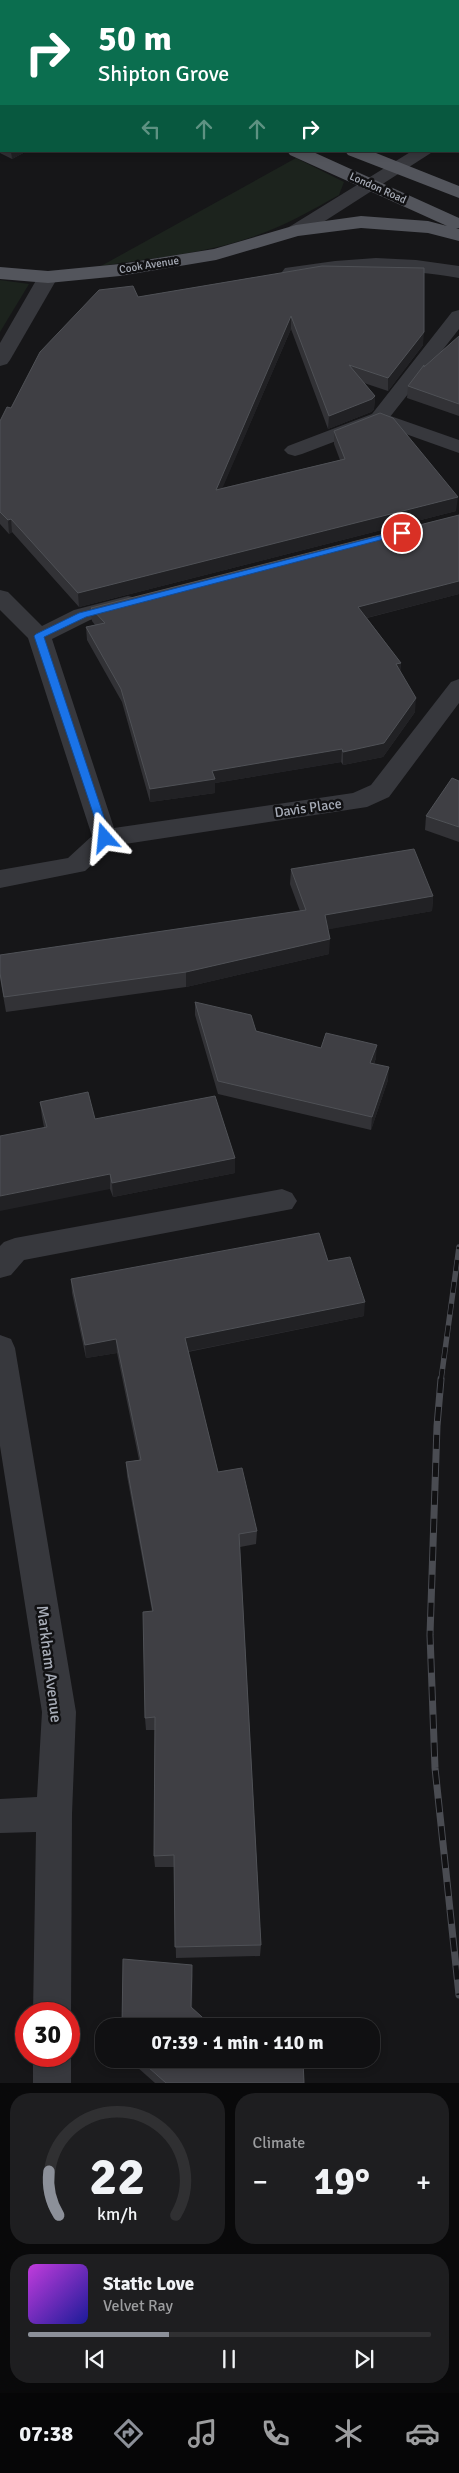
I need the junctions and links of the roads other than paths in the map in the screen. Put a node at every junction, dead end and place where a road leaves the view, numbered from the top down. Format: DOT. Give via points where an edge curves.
graph roads {
  1 [pos="298,152"];
  2 [pos="357,152"];
  3 [pos="424,152"];
  4 [pos="401,168"];
  5 [pos="371,185"];
  6 [pos="459,193"];
  7 [pos="459,210"];
  8 [pos="459,225"];
  9 [pos="296,231"];
  10 [pos="459,235"];
  11 [pos="459,272"];
  12 [pos="0,273"];
  13 [pos="274,275"];
  14 [pos="48,277"];
  15 [pos="459,316"];
  16 [pos="0,360"];
  17 [pos="379,418"];
  18 [pos="459,447"];
  19 [pos="295,450"];
  20 [pos="0,597"];
  21 [pos="150,598"];
  22 [pos="39,636"];
  23 [pos="459,688"];
  24 [pos="105,838"];
  25 [pos="0,879"];
  26 [pos="282,1201"];
  27 [pos="0,1266"];
  28 [pos="0,1348"];
  29 [pos="54,1814"];
  30 [pos="0,1816"];
  31 [pos="52,2002"];
  32 [pos="52,2067"];
  33 [pos="52,2083"];
  1 -- 5 [label="main road, London Road"];
  2 -- 4 [label="main road, London Road"];
  3 -- 4 [label="street, Cook Avenue"];
  4 -- 5 [label="street, Cook Avenue"];
  4 -- 6 [label="main road, London Road"];
  4 -- 7 [label="main road" via="403,183"];
  5 -- 8 [label="main road, London Road"];
  5 -- 9 [label="street, Cook Avenue"];
  9 -- 10 [label="main road, Cook Avenue" via="361,222 428,227"];
  9 -- 14 [label="main road, Cook Avenue" via="216,254 120,270"];
  11 -- 13 [label="street" via="428,266 365,262"];
  12 -- 14 [label="main road, Cook Avenue"];
  14 -- 16 [label="street"];
  15 -- 17 [label="street"];
  17 -- 18 [label="street"];
  17 -- 19 [label="street"];
  20 -- 22 [label="street"];
  21 -- 22 [label="street" via="82,615"];
  22 -- 24 [label="street"];
  23 -- 24 [label="street, Davis Place" via="380,791 358,801"];
  24 -- 25 [label="street" via="76,865"];
  26 -- 27 [label="street" via="15,1250"];
  28 -- 29 [label="street, Markham Avenue" via="59,1712"];
  29 -- 30 [label="street"];
  29 -- 31 [label="street, Markham Avenue"];
  32 -- 33 [label="street"];
}
